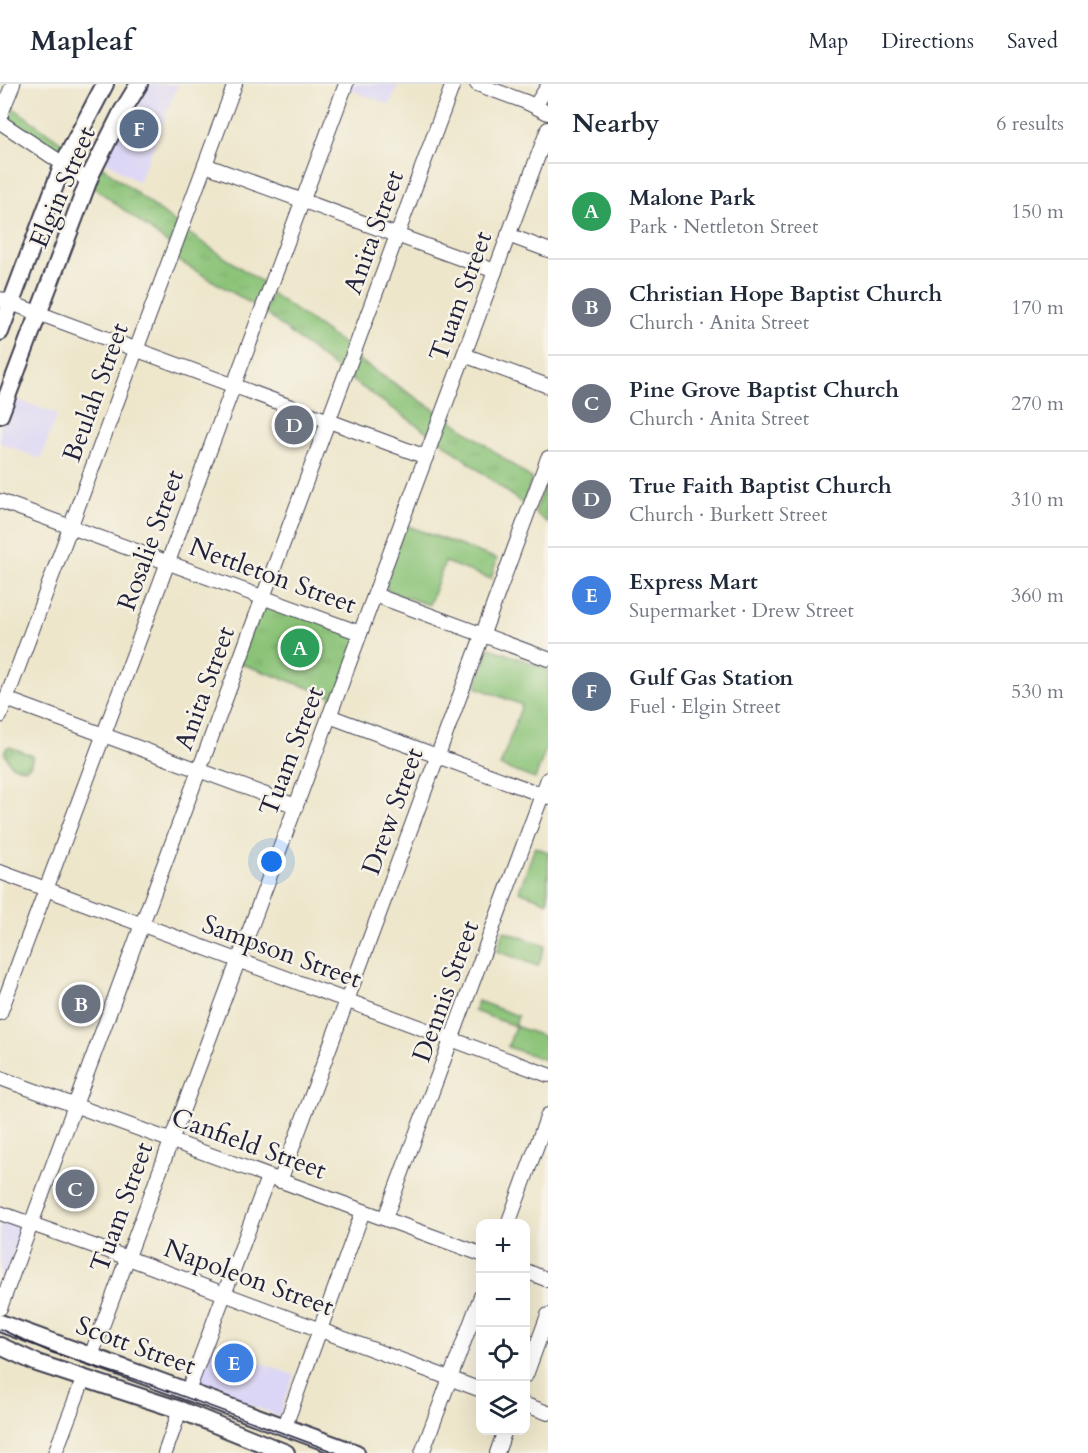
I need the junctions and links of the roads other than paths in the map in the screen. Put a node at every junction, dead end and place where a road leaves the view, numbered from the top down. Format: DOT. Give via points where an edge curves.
graph roads {
  1 [pos="12,84"];
  2 [pos="105,84"];
  3 [pos="139,84"];
  4 [pos="235,84"];
  5 [pos="346,84"];
  6 [pos="453,84"];
  7 [pos="477,84"];
  8 [pos="548,86"];
  9 [pos="542,110"];
  10 [pos="0,121"];
  11 [pos="548,129"];
  12 [pos="63,164"];
  13 [pos="205,165"];
  14 [pos="89,181"];
  15 [pos="303,200"];
  16 [pos="398,234"];
  17 [pos="508,235"];
  18 [pos="548,250"];
  19 [pos="495,271"];
  20 [pos="5,301"];
  21 [pos="38,313"];
  22 [pos="0,332"];
  23 [pos="136,350"];
  24 [pos="464,355"];
  25 [pos="548,386"];
  26 [pos="233,387"];
  27 [pos="0,415"];
  28 [pos="329,421"];
  29 [pos="426,457"];
  30 [pos="548,458"];
  31 [pos="0,501"];
  32 [pos="71,528"];
  33 [pos="168,562"];
  34 [pos="375,595"];
  35 [pos="263,598"];
  36 [pos="360,633"];
  37 [pos="482,635"];
  38 [pos="548,659"];
  39 [pos="6,699"];
  40 [pos="0,716"];
  41 [pos="329,716"];
  42 [pos="104,734"];
  43 [pos="437,756"];
  44 [pos="199,770"];
  45 [pos="548,779"];
  46 [pos="545,796"];
  47 [pos="296,806"];
  48 [pos="0,872"];
  49 [pos="46,889"];
  50 [pos="142,924"];
  51 [pos="238,960"];
  52 [pos="347,1000"];
  53 [pos="0,1013"];
  54 [pos="453,1039"];
  55 [pos="548,1075"];
  56 [pos="0,1078"];
  57 [pos="75,1106"];
  58 [pos="548,1115"];
  59 [pos="172,1140"];
  60 [pos="274,1179"];
  61 [pos="363,1211"];
  62 [pos="0,1213"];
  63 [pos="385,1218"];
  64 [pos="510,1219"];
  65 [pos="31,1224"];
  66 [pos="476,1252"];
  67 [pos="128,1258"];
  68 [pos="530,1273"];
  69 [pos="548,1280"];
  70 [pos="223,1294"];
  71 [pos="476,1307"];
  72 [pos="0,1308"];
  73 [pos="548,1315"];
  74 [pos="0,1323"];
  75 [pos="320,1329"];
  76 [pos="0,1346"];
  77 [pos="91,1356"];
  78 [pos="530,1362"];
  79 [pos="450,1378"];
  80 [pos="83,1380"];
  81 [pos="476,1388"];
  82 [pos="188,1391"];
  83 [pos="530,1407"];
  84 [pos="180,1410"];
  85 [pos="548,1413"];
  86 [pos="285,1426"];
  87 [pos="504,1435"];
  88 [pos="279,1452"];
  89 [pos="55,1453"];
  90 [pos="165,1453"];
  91 [pos="356,1453"];
  92 [pos="422,1453"];
  93 [pos="497,1453"];
  1 -- 10 [label="street"];
  2 -- 12 [label="main road, Elgin Street"];
  3 -- 14 [label="main road, Elgin Street"];
  4 -- 13 [label="street, Beulah Street"];
  5 -- 15 [label="street, Rosalie Street"];
  6 -- 16 [label="street, Anita Street"];
  7 -- 9 [label="street"];
  8 -- 9 [label="street"];
  10 -- 12 [label="street"];
  11 -- 17 [label="street, Tuam Street"];
  12 -- 14 [label="street"];
  12 -- 20 [label="main road, Elgin Street"];
  13 -- 15 [label="street"];
  13 -- 23 [label="street, Beulah Street"];
  14 -- 21 [label="main road, Elgin Street"];
  15 -- 16 [label="street"];
  15 -- 26 [label="street, Rosalie Street"];
  16 -- 19 [label="street"];
  16 -- 28 [label="street, Anita Street"];
  17 -- 18 [label="street"];
  17 -- 19 [label="street, Tuam Street"];
  19 -- 24 [label="street, Tuam Street"];
  20 -- 21 [label="street"];
  20 -- 22 [label="main road, Elgin Street"];
  21 -- 23 [label="street"];
  21 -- 27 [label="main road, Elgin Street"];
  23 -- 26 [label="street"];
  23 -- 32 [label="street, Beulah Street"];
  24 -- 25 [label="street"];
  24 -- 29 [label="street, Tuam Street"];
  26 -- 28 [label="street"];
  26 -- 33 [label="street, Rosalie Street"];
  28 -- 29 [label="street"];
  28 -- 35 [label="street, Anita Street"];
  29 -- 34 [label="street, Tuam Street"];
  30 -- 37 [label="street, Drew Street"];
  31 -- 32 [label="street, Nettleton Street"];
  32 -- 33 [label="street, Nettleton Street"];
  32 -- 39 [label="street, Beulah Street"];
  33 -- 35 [label="street, Nettleton Street"];
  33 -- 42 [label="street, Rosalie Street"];
  34 -- 36 [label="street, Tuam Street"];
  34 -- 37 [label="street, Nettleton Street"];
  35 -- 36 [label="street, Nettleton Street"];
  35 -- 44 [label="street, Anita Street"];
  36 -- 41 [label="street, Tuam Street"];
  37 -- 38 [label="street, Nettleton Street"];
  37 -- 43 [label="street, Drew Street"];
  39 -- 40 [label="street, Beulah Street"];
  39 -- 42 [label="street"];
  41 -- 43 [label="street"];
  41 -- 47 [label="street, Tuam Street"];
  42 -- 44 [label="street"];
  42 -- 49 [label="street, Rosalie Street"];
  43 -- 46 [label="street"];
  43 -- 52 [label="street, Drew Street"];
  44 -- 47 [label="street"];
  44 -- 50 [label="street, Anita Street"];
  45 -- 46 [label="street, Dennis Street"];
  46 -- 54 [label="street, Dennis Street"];
  47 -- 51 [label="street, Tuam Street"];
  48 -- 49 [label="street, Sampson Street"];
  49 -- 50 [label="street, Sampson Street"];
  49 -- 53 [label="street, Rosalie Street"];
  50 -- 51 [label="street, Sampson Street"];
  50 -- 57 [label="street, Anita Street"];
  51 -- 52 [label="street, Sampson Street"];
  51 -- 59 [label="street, Tuam Street"];
  52 -- 54 [label="street, Sampson Street"];
  52 -- 60 [label="street, Drew Street"];
  54 -- 55 [label="street, Sampson Street"];
  54 -- 63 [label="street, Dennis Street"];
  56 -- 57 [label="street, Canfield Street"];
  57 -- 59 [label="street, Canfield Street"];
  57 -- 65 [label="street, Anita Street"];
  58 -- 64 [label="street"];
  59 -- 60 [label="street, Canfield Street"];
  59 -- 67 [label="street, Tuam Street"];
  60 -- 61 [label="street, Canfield Street"];
  60 -- 70 [label="street, Drew Street"];
  61 -- 63 [label="street, Canfield Street"];
  61 -- 75 [label="street"];
  62 -- 65 [label="street, Napoleon Street"];
  63 -- 66 [label="street, Canfield Street"];
  65 -- 67 [label="street, Napoleon Street"];
  65 -- 72 [label="street, Anita Street"];
  67 -- 70 [label="street, Napoleon Street"];
  67 -- 77 [label="street, Tuam Street"];
  68 -- 69 [label="street"];
  70 -- 75 [label="street, Napoleon Street"];
  70 -- 82 [label="street, Drew Street"];
  71 -- 79 [label="street"];
  73 -- 78 [label="street"];
  74 -- 77 [label="main road, Scott Street"];
  75 -- 79 [label="street, Napoleon Street"];
  75 -- 86 [label="street"];
  76 -- 80 [label="main road, Scott Street"];
  77 -- 82 [label="main road, Scott Street"];
  79 -- 81 [label="street, Napoleon Street"];
  79 -- 92 [label="street"];
  80 -- 84 [label="main road, Scott Street"];
  80 -- 89 [label="street"];
  82 -- 86 [label="main road, Scott Street"];
  83 -- 85 [label="street"];
  84 -- 88 [label="main road, Scott Street"];
  84 -- 90 [label="street"];
  86 -- 91 [label="main road, Scott Street"];
  87 -- 93 [label="street"];
}
